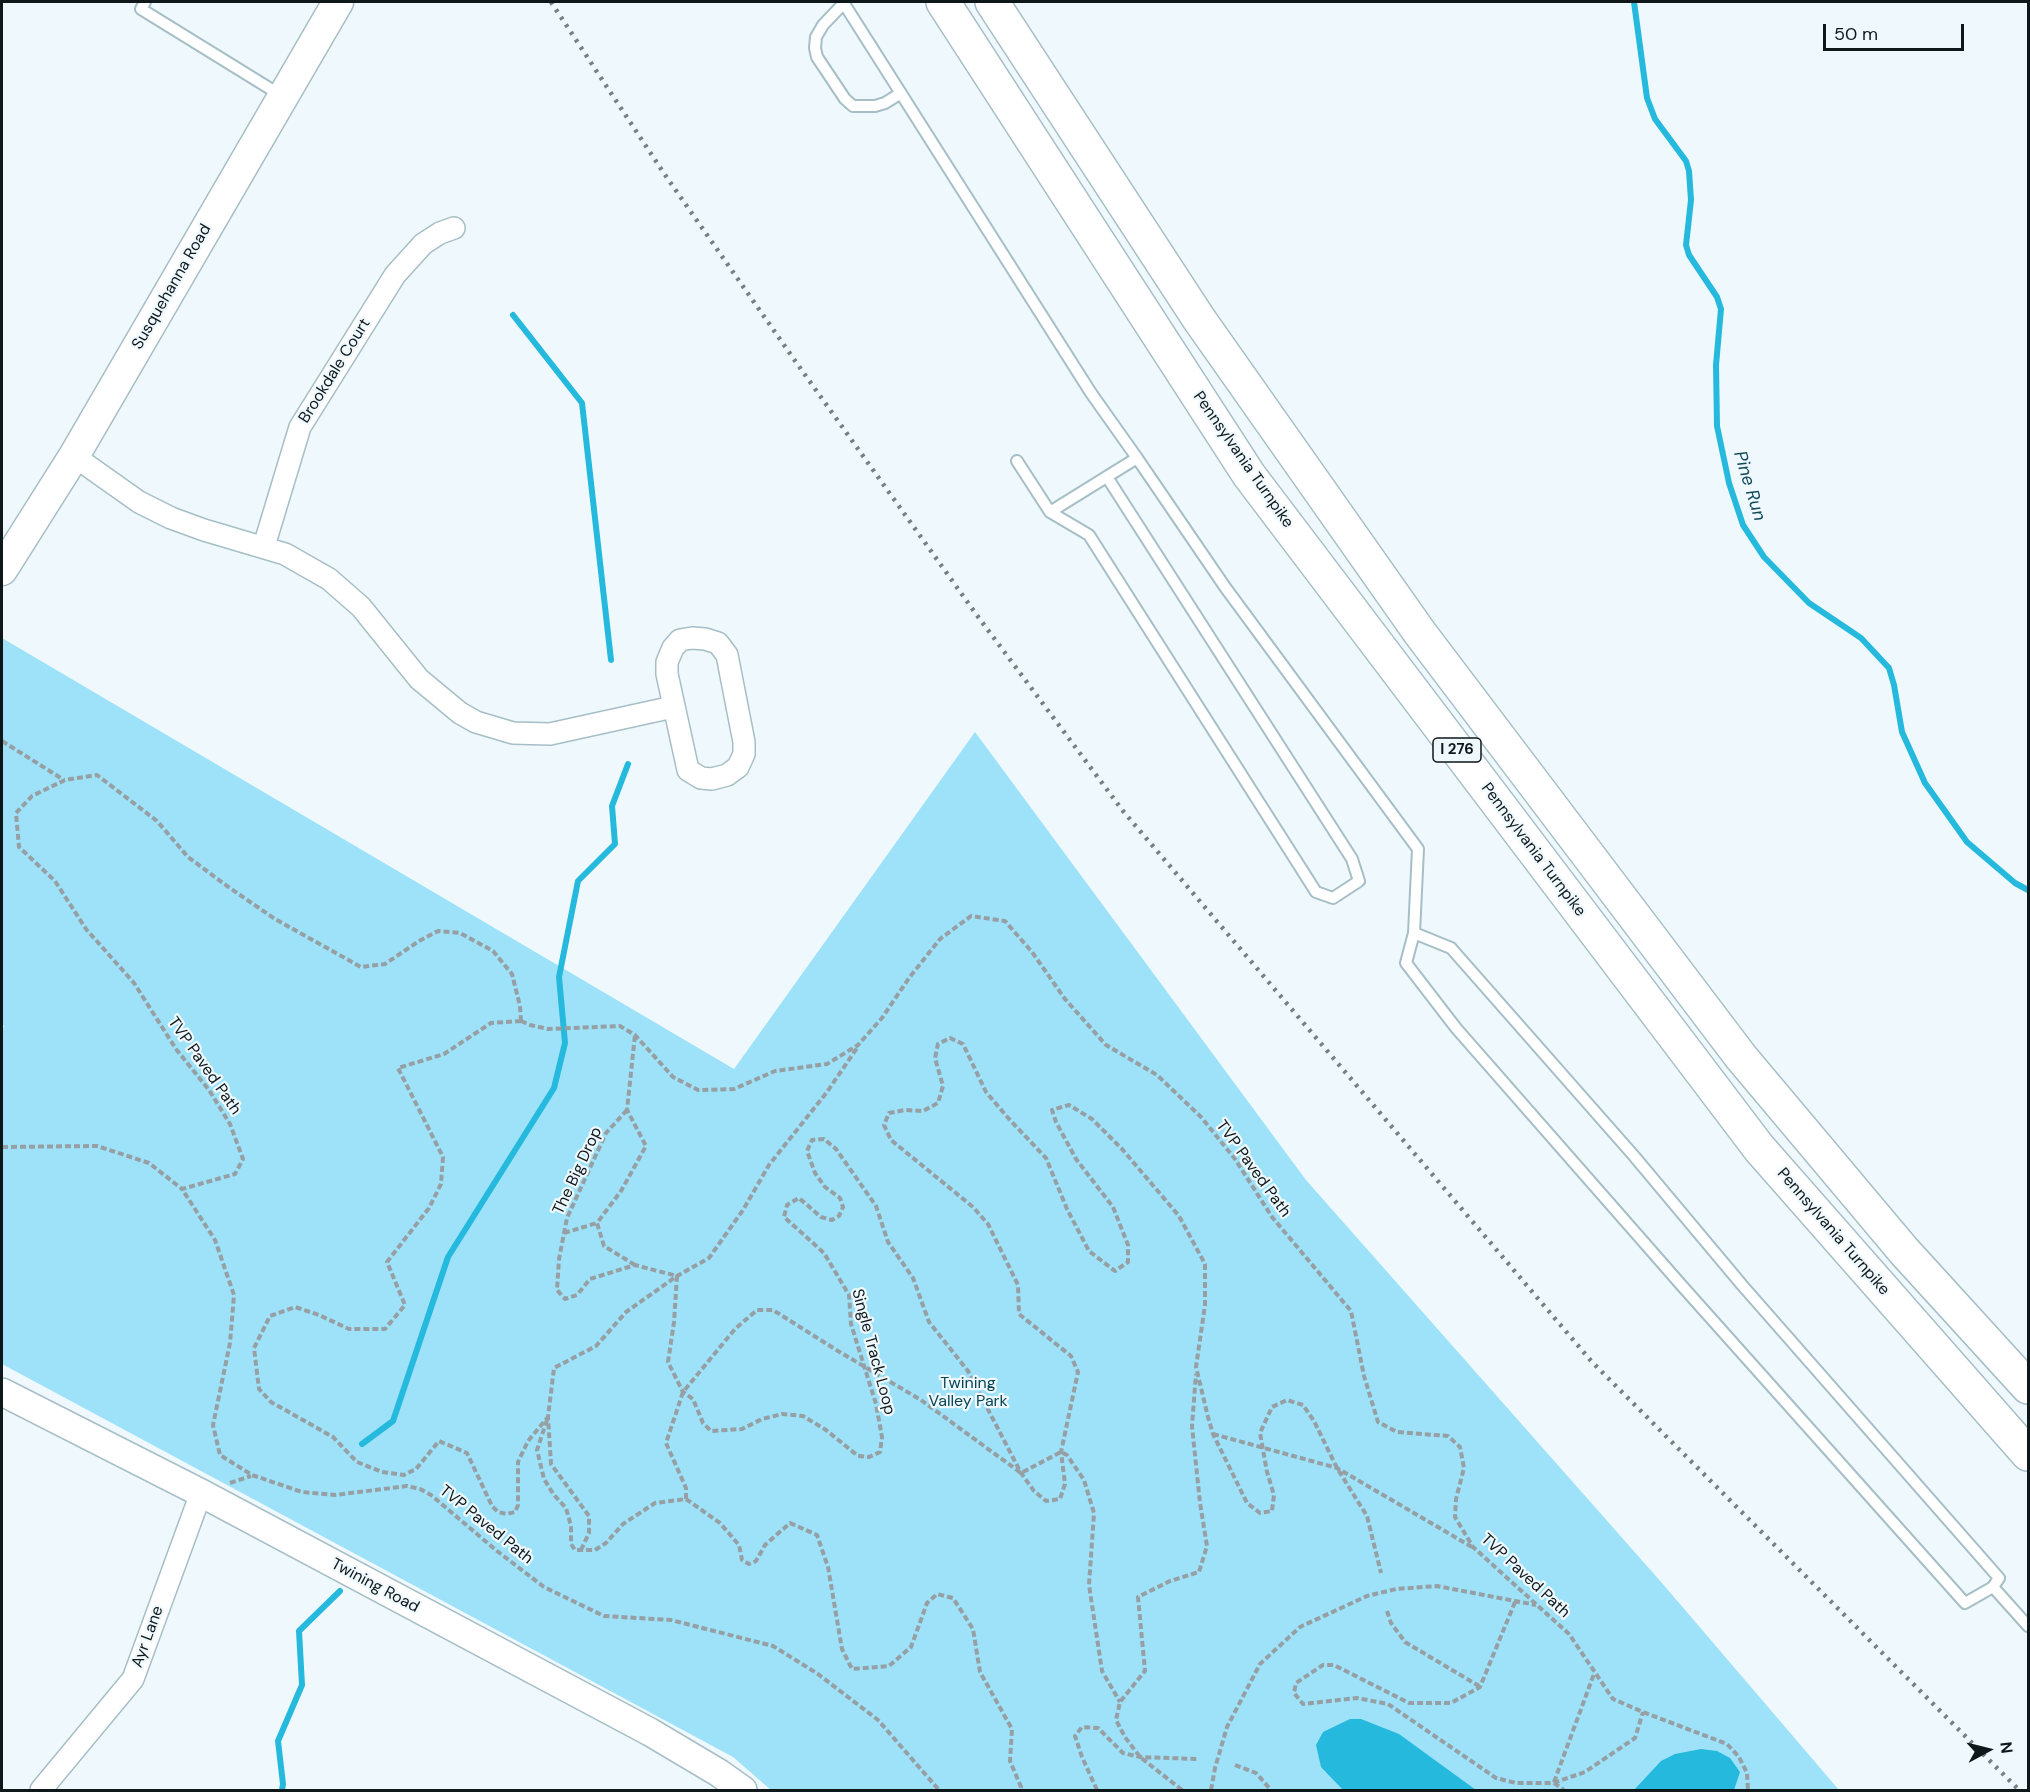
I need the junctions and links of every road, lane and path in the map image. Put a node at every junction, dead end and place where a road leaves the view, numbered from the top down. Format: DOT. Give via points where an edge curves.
graph roads {
  1 [pos="145,2"];
  2 [pos="338,2"];
  3 [pos="843,2"];
  4 [pos="943,2"];
  5 [pos="992,2"];
  6 [pos="902,93"];
  7 [pos="282,96"];
  8 [pos="454,228"];
  9 [pos="74,456"];
  10 [pos="1137,458"];
  11 [pos="1017,461"];
  12 [pos="1107,477"];
  13 [pos="1050,512"];
  14 [pos="264,546"];
  15 [pos="2,570"];
  16 [pos="673,707"];
  17 [pos="2,741"];
  18 [pos="65,780"];
  19 [pos="1414,933"];
  20 [pos="520,1021"];
  21 [pos="635,1035"];
  22 [pos="858,1045"];
  23 [pos="627,1110"];
  24 [pos="2,1147"];
  25 [pos="182,1189"];
  26 [pos="597,1223"];
  27 [pos="564,1233"];
  28 [pos="635,1265"];
  29 [pos="677,1276"];
  30 [pos="863,1365"];
  31 [pos="1197,1367"];
  32 [pos="2028,1387"];
  33 [pos="2,1392"];
  34 [pos="683,1392"];
  35 [pos="548,1417"];
  36 [pos="1213,1434"];
  37 [pos="1263,1446"];
  38 [pos="1061,1452"];
  39 [pos="2028,1454"];
  40 [pos="1337,1468"];
  41 [pos="1021,1473"];
  42 [pos="201,1493"];
  43 [pos="686,1499"];
  44 [pos="1473,1547"];
  45 [pos="581,1551"];
  46 [pos="1381,1573"];
  47 [pos="1993,1587"];
  48 [pos="1515,1602"];
  49 [pos="1536,1605"];
  50 [pos="1388,1611"];
  51 [pos="2028,1626"];
  52 [pos="1594,1673"];
  53 [pos="1480,1687"];
  54 [pos="1120,1702"];
  55 [pos="1643,1712"];
  56 [pos="1140,1757"];
  57 [pos="1197,1759"];
  58 [pos="1235,1765"];
  59 [pos="1553,1783"];
  60 [pos="1021,1789"];
  61 [pos="40,1791"];
  62 [pos="743,1791"];
  63 [pos="939,1791"];
  64 [pos="1097,1791"];
  65 [pos="1182,1791"];
  66 [pos="1211,1791"];
  67 [pos="1271,1791"];
  68 [pos="1564,1791"];
  69 [pos="1748,1791"];
  1 -- 7 [label="lane" via="141,9"];
  2 -- 7 [label="main road, Susquehanna Road"];
  3 -- 6 [label="lane"];
  3 -- 6 [label="lane" via="816,37 817,57 853,106 875,106"];
  4 -- 39 [label="highway, Pennsylvania Turnpike / I 276" via="1249,475 1759,1148"];
  5 -- 32 [label="highway, I 276" via="1199,319 1420,633 1741,1057 1904,1251"];
  6 -- 10 [label="lane" via="1091,393"];
  7 -- 9 [label="main road, Susquehanna Road"];
  8 -- 14 [label="street, Brookdale Court" via="423,244 395,275 300,427"];
  9 -- 14 [label="street" via="139,502 171,518"];
  9 -- 15 [label="main road, Susquehanna Road"];
  10 -- 12 [label="lane"];
  10 -- 19 [label="lane" via="1225,587 1418,849"];
  11 -- 13 [label="lane"];
  12 -- 13 [label="lane"];
  12 -- 13 [label="lane" via="1352,859 1359,881 1333,898 1316,892 1089,535"];
  14 -- 16 [label="street" via="329,579 361,607 419,679 460,713 491,728 513,734 550,734"];
  16 -- 16 [label="street" via="688,770 712,779 738,767 744,742 727,655 718,643 692,638 680,640 673,648 667,662"];
  17 -- 18 [label="path"];
  18 -- 20 [label="path, TVP Paved Path" via="97,775 157,820 188,857 227,886 275,919 361,968 385,964 438,931 460,933 493,951 512,974"];
  18 -- 25 [label="path, TVP Paved Path" via="32,796 16,813 19,847 56,881 86,929 134,984 176,1049 209,1090 230,1124 243,1160 235,1174"];
  19 -- 47 [label="lane" via="1451,948 1999,1578"];
  19 -- 47 [label="lane" via="1406,963 1449,1019 1691,1296 1965,1603"];
  20 -- 21 [label="path" via="548,1029 620,1026"];
  20 -- 35 [label="path" via="491,1023 444,1054 399,1068 442,1157 441,1184 433,1200 387,1263 405,1305 385,1329 349,1329 295,1307 270,1316 255,1347 259,1389 271,1402 333,1437 357,1462 404,1475 416,1469 439,1441 467,1453 498,1512 515,1512 518,1462 528,1441"];
  21 -- 22 [label="path, TVP Paved Path" via="673,1077 698,1090 734,1089 775,1071 827,1064"];
  21 -- 23 [label="path"];
  22 -- 29 [label="path" via="769,1166 709,1258"];
  22 -- 44 [label="path, TVP Paved Path" via="940,939 971,916 1005,921 1106,1045 1157,1075 1201,1118 1235,1159 1272,1216 1351,1311 1378,1422 1397,1432 1448,1436 1460,1448 1464,1468 1455,1517"];
  23 -- 26 [label="path" via="646,1146 621,1191"];
  23 -- 27 [label="path, The Big Drop" via="606,1133 567,1218"];
  24 -- 25 [label="path" via="97,1146 149,1163"];
  25 -- 63 [label="path, TVP Paved Path" via="215,1240 234,1295 230,1343 213,1425 220,1455 252,1476 302,1492 335,1495 408,1486 420,1489 544,1587 604,1616 671,1620 773,1646 818,1674 878,1720"];
  26 -- 27 [label="path"];
  26 -- 28 [label="path" via="604,1246"];
  27 -- 28 [label="path, The Big Drop" via="557,1290 565,1299 577,1295 590,1280"];
  28 -- 29 [label="path"];
  29 -- 34 [label="path, Single Track Loop" via="668,1362"];
  29 -- 35 [label="path" via="626,1312 596,1346 554,1368"];
  30 -- 34 [label="path" via="773,1310 757,1310 735,1329"];
  30 -- 34 [label="path, Single Track Loop" via="882,1437 880,1452 870,1457 858,1456 803,1416 782,1413 742,1429 711,1431 703,1423 693,1399"];
  30 -- 41 [label="path" via="921,1400"];
  30 -- 41 [label="path, Single Track Loop" via="851,1324 849,1295 824,1253 784,1217 787,1204 799,1198 821,1217 832,1220 843,1208 840,1198 815,1173 807,1151 812,1140 824,1140 836,1149 876,1206 888,1242 913,1278 929,1322 968,1371"];
  31 -- 36 [label="path, Single Track Loop"];
  31 -- 38 [label="path, Single Track Loop" via="1205,1305 1205,1264 1179,1216 1092,1119 1069,1105 1052,1110 1076,1159 1113,1207 1128,1245 1128,1262 1115,1271 1089,1251 1046,1158 986,1092 963,1044 950,1038 938,1044 935,1058 943,1086 938,1103 923,1111 889,1113 884,1125 891,1140 973,1207 988,1224 1018,1285 1018,1314 1071,1356 1078,1372"];
  31 -- 54 [label="path" via="1192,1426 1208,1546 1199,1572 1138,1597 1145,1671"];
  33 -- 42 [label="street, Twining Road"];
  34 -- 43 [label="path" via="666,1443 686,1488"];
  35 -- 45 [label="path" via="551,1464 589,1516 589,1533"];
  35 -- 45 [label="path" via="537,1450 544,1479 566,1508 571,1544"];
  36 -- 37 [label="path"];
  36 -- 37 [label="path, Single Track Loop" via="1247,1503 1260,1513 1272,1511 1274,1495"];
  37 -- 40 [label="path"];
  37 -- 40 [label="path, Single Track Loop" via="1260,1433 1272,1407 1287,1400 1304,1406"];
  38 -- 41 [label="path"];
  38 -- 41 [label="path, Single Track Loop" via="1065,1484 1060,1499 1046,1501"];
  38 -- 54 [label="path" via="1084,1480 1094,1513 1089,1585 1102,1671"];
  40 -- 44 [label="path"];
  40 -- 46 [label="path, Single Track Loop" via="1367,1516"];
  42 -- 61 [label="street, Ayr Lane" via="133,1678"];
  42 -- 62 [label="street, Twining Road" via="650,1732"];
  43 -- 45 [label="path" via="655,1503 623,1524 606,1543 595,1550"];
  43 -- 60 [label="path" via="720,1523 739,1545 742,1560 748,1564 756,1561 765,1545 789,1523 817,1535 828,1567 842,1649 852,1669 889,1666 911,1647 927,1603 938,1594 953,1598 973,1629 980,1672 1012,1729 1010,1761"];
  44 -- 49 [label="path, TVP Paved Path"];
  47 -- 51 [label="lane"];
  48 -- 49 [label="path"];
  48 -- 53 [label="path"];
  48 -- 66 [label="path" via="1437,1586 1396,1589 1367,1596 1300,1627 1260,1664 1227,1727"];
  49 -- 52 [label="path, TVP Paved Path" via="1569,1634"];
  50 -- 53 [label="path" via="1391,1623 1405,1642"];
  52 -- 55 [label="path, TVP Paved Path" via="1614,1699"];
  52 -- 59 [label="path"];
  53 -- 59 [label="path" via="1451,1703 1409,1703 1334,1665 1323,1665 1296,1683 1294,1693 1303,1704 1357,1698 1388,1704 1496,1778 1516,1783"];
  54 -- 56 [label="path" via="1116,1720"];
  55 -- 59 [label="path" via="1635,1738 1585,1772"];
  55 -- 69 [label="path, TVP Paved Path" via="1726,1744 1739,1756 1747,1773"];
  56 -- 57 [label="path"];
  56 -- 64 [label="path" via="1123,1754 1098,1728 1082,1727 1076,1736"];
  56 -- 65 [label="path"];
  58 -- 67 [label="path" via="1256,1773"];
  59 -- 68 [label="path"];
}
